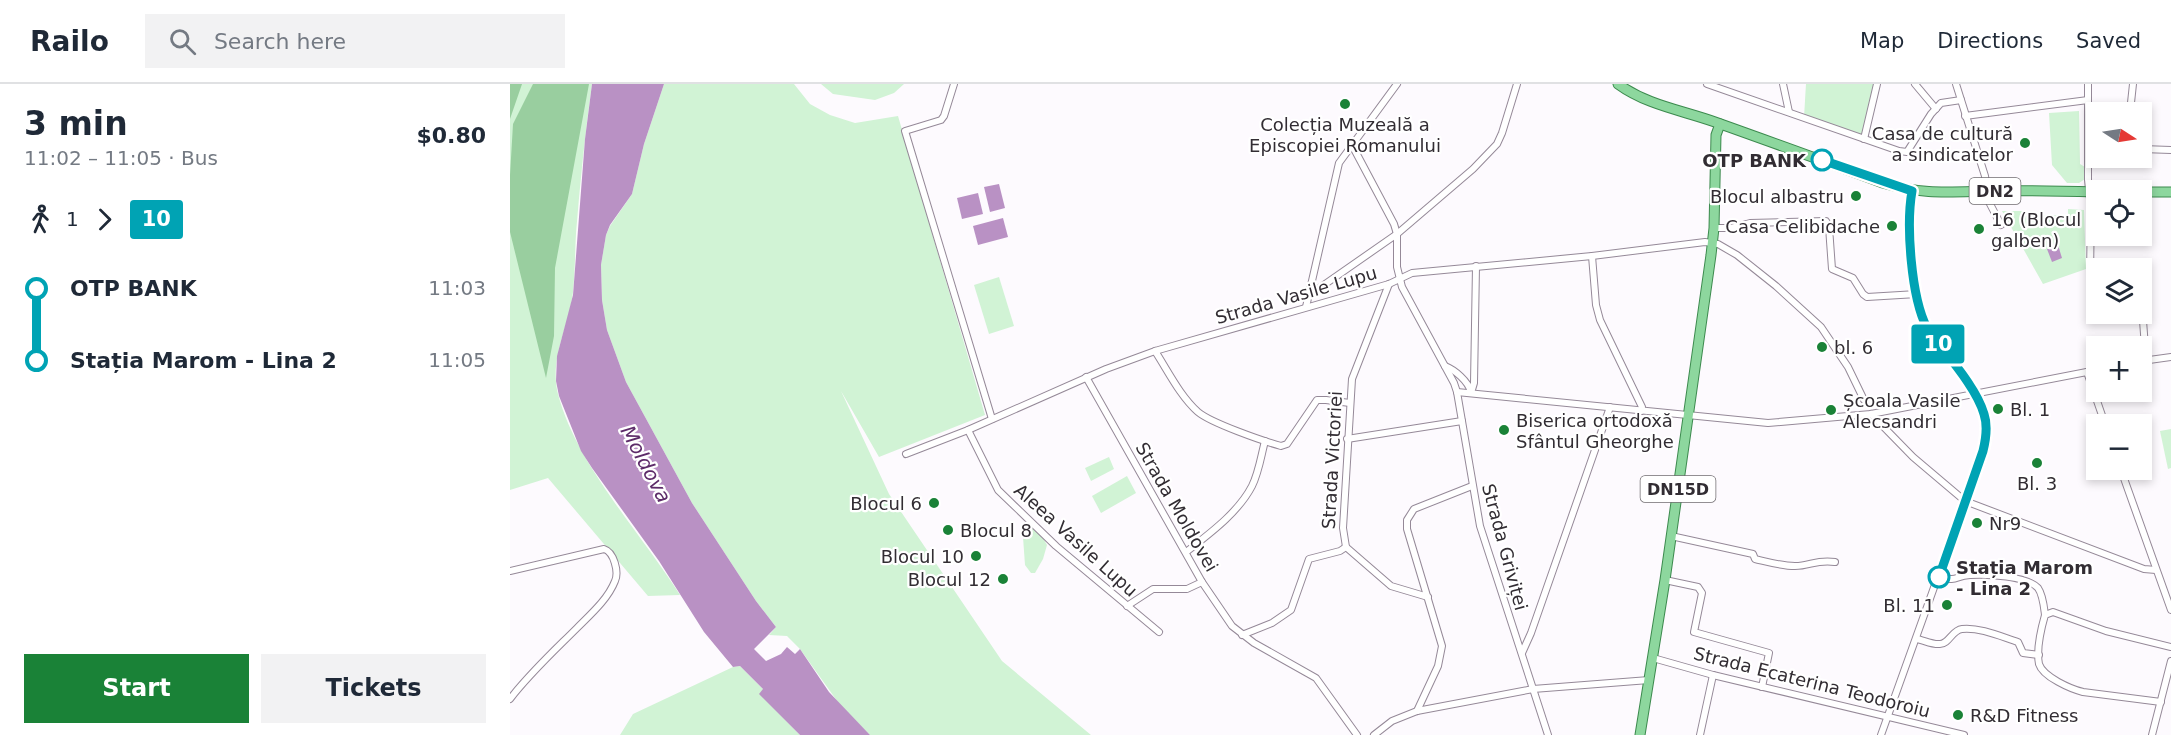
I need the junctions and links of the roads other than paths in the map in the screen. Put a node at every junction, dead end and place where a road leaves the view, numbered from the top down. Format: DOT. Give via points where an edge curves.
graph roads {
  1 [pos="954,84"];
  2 [pos="1397,84"];
  3 [pos="1517,84"];
  4 [pos="1617,84"];
  5 [pos="1707,84"];
  6 [pos="1783,84"];
  7 [pos="1877,84"];
  8 [pos="1915,84"];
  9 [pos="1956,84"];
  10 [pos="2088,84"];
  11 [pos="2133,84"];
  12 [pos="1960,100"];
  13 [pos="2088,100"];
  14 [pos="2131,102"];
  15 [pos="1936,109"];
  16 [pos="1789,112"];
  17 [pos="1965,116"];
  18 [pos="1720,124"];
  19 [pos="1864,139"];
  20 [pos="1352,145"];
  21 [pos="2152,149"];
  22 [pos="2171,150"];
  23 [pos="2092,180"];
  24 [pos="1912,191"];
  25 [pos="1987,191"];
  26 [pos="2086,192"];
  27 [pos="2152,192"];
  28 [pos="2171,192"];
  29 [pos="2001,225"];
  30 [pos="1714,228"];
  31 [pos="1397,234"];
  32 [pos="1712,243"];
  33 [pos="1592,256"];
  34 [pos="1476,266"];
  35 [pos="1399,278"];
  36 [pos="1389,284"];
  37 [pos="1917,294"];
  38 [pos="1308,297"];
  39 [pos="1306,307"];
  40 [pos="1155,351"];
  41 [pos="2171,357"];
  42 [pos="2152,360"];
  43 [pos="1445,365"];
  44 [pos="2086,372"];
  45 [pos="1086,377"];
  46 [pos="1457,392"];
  47 [pos="1471,393"];
  48 [pos="1976,395"];
  49 [pos="1864,400"];
  50 [pos="1350,403"];
  51 [pos="1610,407"];
  52 [pos="1641,411"];
  53 [pos="1871,414"];
  54 [pos="1688,416"];
  55 [pos="992,419"];
  56 [pos="1462,421"];
  57 [pos="968,430"];
  58 [pos="1347,439"];
  59 [pos="1265,441"];
  60 [pos="906,454"];
  61 [pos="2124,480"];
  62 [pos="1472,486"];
  63 [pos="1965,501"];
  64 [pos="1671,536"];
  65 [pos="1346,547"];
  66 [pos="1186,552"];
  67 [pos="1835,562"];
  68 [pos="2156,570"];
  69 [pos="510,571"];
  70 [pos="1939,577"];
  71 [pos="1665,580"];
  72 [pos="1202,582"];
  73 [pos="1428,597"];
  74 [pos="1127,606"];
  75 [pos="2171,610"];
  76 [pos="2046,615"];
  77 [pos="1159,632"];
  78 [pos="1242,635"];
  79 [pos="1917,639"];
  80 [pos="2171,647"];
  81 [pos="1522,653"];
  82 [pos="2039,656"];
  83 [pos="1653,658"];
  84 [pos="2171,661"];
  85 [pos="1713,675"];
  86 [pos="1649,680"];
  87 [pos="1762,687"];
  88 [pos="1533,689"];
  89 [pos="510,699"];
  90 [pos="2161,702"];
  91 [pos="1416,711"];
  92 [pos="1888,717"];
  93 [pos="1378,734"];
  94 [pos="1357,735"];
  95 [pos="1548,735"];
  96 [pos="1640,735"];
  97 [pos="1700,735"];
  98 [pos="1881,735"];
  99 [pos="1964,735"];
  100 [pos="2152,735"];
  1 -- 55 [label="street" via="940,120 905,131"];
  2 -- 20 [label="street"];
  3 -- 31 [label="street" via="1497,144"];
  4 -- 18 [label="main road, DN2" via="1655,104"];
  5 -- 16 [label="street"];
  6 -- 16 [label="street"];
  7 -- 19 [label="street"];
  8 -- 15 [label="street"];
  9 -- 12 [label="street"];
  10 -- 13 [label="street"];
  11 -- 14 [label="street"];
  12 -- 15 [label="street" via="1941,103"];
  12 -- 17 [label="street"];
  13 -- 17 [label="street"];
  13 -- 23 [label="street"];
  15 -- 19 [label="street" via="1907,152"];
  16 -- 19 [label="street"];
  17 -- 25 [label="street"];
  18 -- 24 [label="main road, DN2"];
  18 -- 30 [label="main road, DN15D" via="1716,135"];
  20 -- 31 [label="street, Strada Griviței"];
  20 -- 38 [label="street" via="1339,163"];
  21 -- 22 [label="street"];
  24 -- 25 [label="main road, DN2"];
  24 -- 37 [label="street" via="1910,229"];
  25 -- 26 [label="main road, DN2"];
  25 -- 29 [label="street"];
  27 -- 28 [label="main road"];
  30 -- 32 [label="main road, DN15D"];
  30 -- 37 [label="street" via="1826,221 1832,269 1853,278 1863,294 1873,298"];
  31 -- 35 [label="street, Strada Griviței"];
  31 -- 38 [label="street"];
  32 -- 33 [label="street, Strada Vasile Lupu"];
  32 -- 49 [label="street" via="1737,255 1821,327"];
  32 -- 54 [label="main road, DN15D"];
  33 -- 34 [label="street, Strada Vasile Lupu"];
  33 -- 52 [label="street" via="1600,320"];
  34 -- 35 [label="street, Strada Vasile Lupu"];
  34 -- 47 [label="street"];
  35 -- 36 [label="street, Strada Vasile Lupu"];
  35 -- 43 [label="street, Strada Griviței"];
  36 -- 39 [label="street, Strada Vasile Lupu"];
  36 -- 50 [label="street, Strada Victoriei" via="1355,366"];
  37 -- 48 [label="street" via="1927,328"];
  38 -- 39 [label="street"];
  39 -- 40 [label="street, Strada Vasile Lupu"];
  40 -- 45 [label="street, Strada Vasile Lupu"];
  40 -- 59 [label="street" via="1199,413"];
  41 -- 42 [label="street"];
  43 -- 46 [label="street, Strada Griviței"];
  43 -- 47 [label="street, Strada Griviței" via="1469,386"];
  44 -- 48 [label="street"];
  45 -- 55 [label="street, Strada Vasile Lupu"];
  45 -- 66 [label="street, Strada Moldovei"];
  46 -- 47 [label="street"];
  46 -- 56 [label="street, Strada Griviței"];
  47 -- 51 [label="street"];
  48 -- 53 [label="street"];
  48 -- 63 [label="street" via="1984,414 1986,438"];
  50 -- 58 [label="street, Strada Victoriei"];
  50 -- 59 [label="street" via="1317,400 1287,444"];
  51 -- 52 [label="street"];
  51 -- 81 [label="street"];
  52 -- 54 [label="street"];
  53 -- 54 [label="street" via="1768,423"];
  53 -- 63 [label="street" via="1913,457"];
  54 -- 64 [label="main road, DN15D"];
  55 -- 57 [label="street, Strada Vasile Lupu"];
  56 -- 58 [label="street"];
  56 -- 62 [label="street, Strada Griviței"];
  57 -- 60 [label="street, Strada Vasile Lupu"];
  57 -- 74 [label="street, Aleea Vasile Lupu" via="998,490"];
  58 -- 65 [label="street, Strada Victoriei" via="1343,528"];
  59 -- 66 [label="street" via="1248,493 1226,519"];
  61 -- 68 [label="street"];
  62 -- 73 [label="street" via="1414,509 1407,520"];
  62 -- 81 [label="street, Strada Griviței" via="1488,555"];
  63 -- 68 [label="street" via="2144,569"];
  63 -- 70 [label="street"];
  64 -- 67 [label="street" via="1790,566 1820,560"];
  64 -- 71 [label="main road, DN15D"];
  65 -- 73 [label="street, Strada Victoriei" via="1391,586"];
  65 -- 78 [label="street" via="1309,559 1291,610"];
  66 -- 72 [label="street, Strada Moldovei"];
  68 -- 75 [label="street"];
  69 -- 89 [label="street" via="604,549 611,554 617,574 615,583 592,613"];
  70 -- 76 [label="street" via="1953,580 1967,575 1998,576 2028,582 2040,592"];
  70 -- 79 [label="street"];
  71 -- 83 [label="main road, DN15D"];
  71 -- 87 [label="street" via="1701,591 1694,632 1769,652"];
  72 -- 74 [label="street" via="1187,589 1153,589"];
  72 -- 78 [label="street, Strada Moldovei"];
  73 -- 91 [label="street" via="1442,652"];
  74 -- 77 [label="street, Aleea Vasile Lupu"];
  76 -- 80 [label="street" via="2053,612 2106,631"];
  76 -- 82 [label="street"];
  78 -- 94 [label="street, Strada Moldovei" via="1316,678"];
  79 -- 82 [label="street" via="1940,644 1959,629 1970,629 2018,642 2023,653"];
  79 -- 92 [label="street"];
  81 -- 88 [label="street, Strada Griviței"];
  82 -- 90 [label="street" via="2044,672 2072,689"];
  83 -- 85 [label="street, Strada Ecaterina Teodoroiu"];
  83 -- 86 [label="main road, DN15D"];
  84 -- 90 [label="street"];
  85 -- 87 [label="street, Strada Ecaterina Teodoroiu"];
  85 -- 97 [label="street"];
  86 -- 88 [label="street"];
  86 -- 96 [label="main road, DN15D"];
  87 -- 92 [label="street, Strada Ecaterina Teodoroiu"];
  88 -- 91 [label="street"];
  88 -- 95 [label="street, Strada Griviței"];
  90 -- 100 [label="street"];
  91 -- 93 [label="street" via="1399,717"];
  92 -- 98 [label="street"];
  92 -- 99 [label="street, Strada Ecaterina Teodoroiu"];
}
